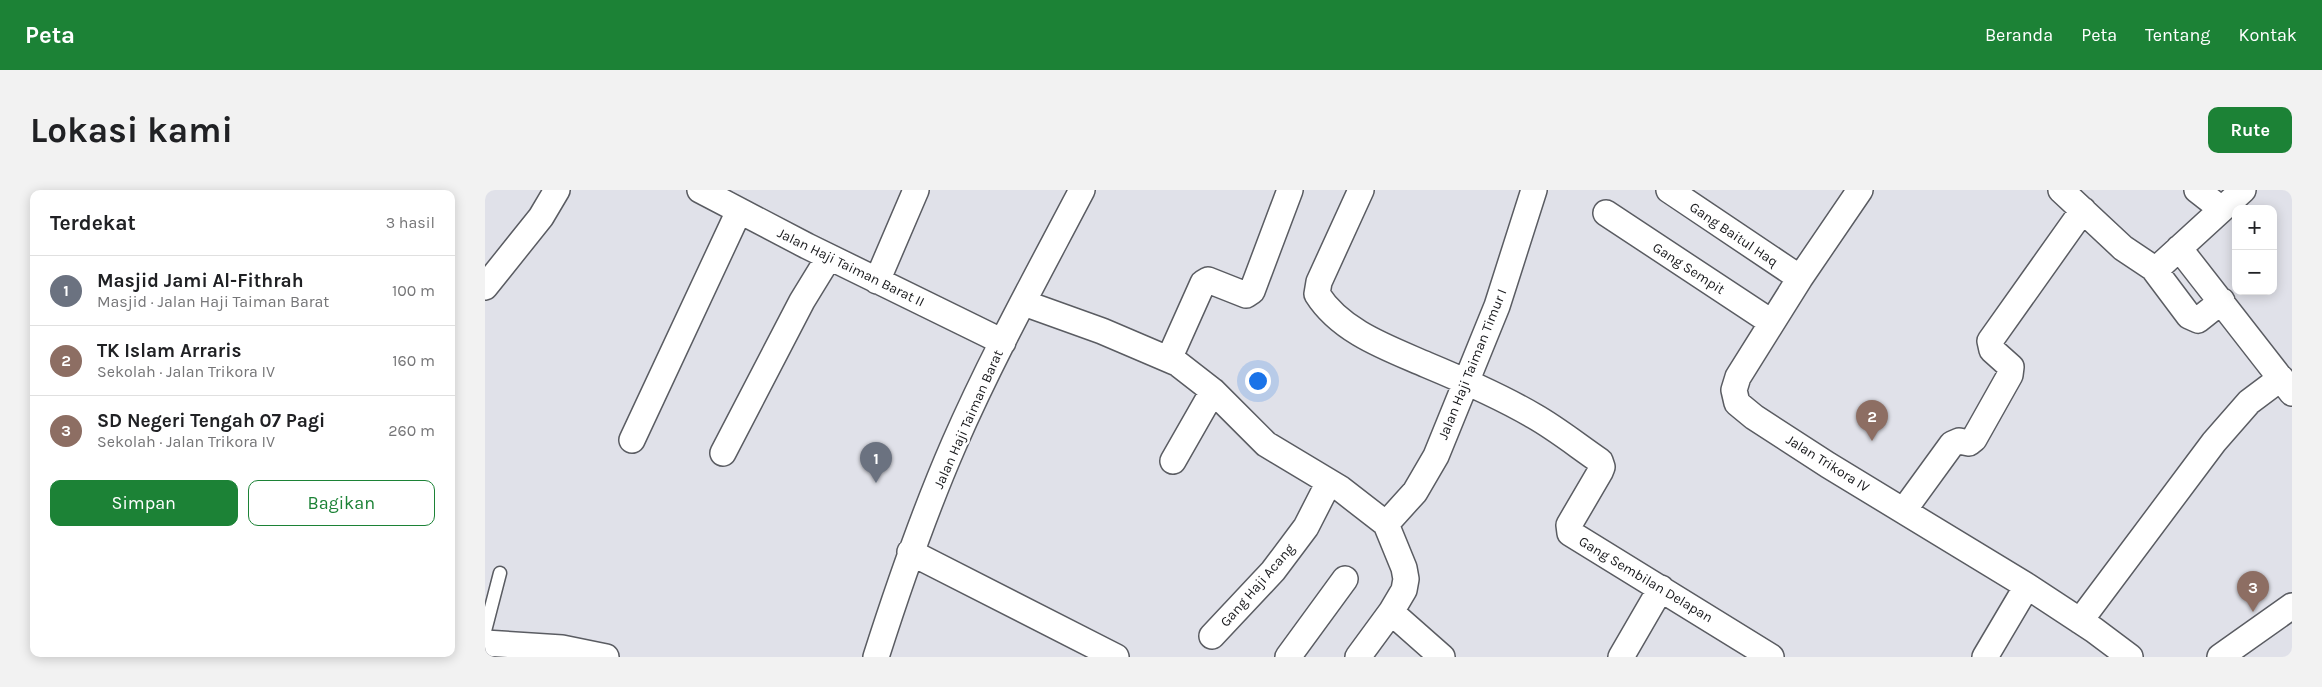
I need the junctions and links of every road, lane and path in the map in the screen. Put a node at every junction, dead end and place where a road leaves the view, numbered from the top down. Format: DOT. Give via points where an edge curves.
graph roads {
  1 [pos="557,190"];
  2 [pos="700,190"];
  3 [pos="916,190"];
  4 [pos="1082,190"];
  5 [pos="1290,190"];
  6 [pos="1361,190"];
  7 [pos="1534,190"];
  8 [pos="1669,190"];
  9 [pos="1860,190"];
  10 [pos="2061,190"];
  11 [pos="2197,190"];
  12 [pos="2243,190"];
  13 [pos="2221,208"];
  14 [pos="2083,210"];
  15 [pos="739,211"];
  16 [pos="1606,213"];
  17 [pos="2179,248"];
  18 [pos="829,256"];
  19 [pos="2148,266"];
  20 [pos="1800,278"];
  21 [pos="877,281"];
  22 [pos="485,287"];
  23 [pos="2221,302"];
  24 [pos="1024,303"];
  25 [pos="1771,322"];
  26 [pos="1003,342"];
  27 [pos="1169,359"];
  28 [pos="1465,382"];
  29 [pos="2286,386"];
  30 [pos="1213,391"];
  31 [pos="632,440"];
  32 [pos="723,453"];
  33 [pos="1173,461"];
  34 [pos="1329,482"];
  35 [pos="1904,510"];
  36 [pos="1386,524"];
  37 [pos="910,552"];
  38 [pos="500,573"];
  39 [pos="1345,579"];
  40 [pos="2027,586"];
  41 [pos="1661,588"];
  42 [pos="2292,606"];
  43 [pos="1391,612"];
  44 [pos="2080,621"];
  45 [pos="485,632"];
  46 [pos="1212,636"];
  47 [pos="485,643"];
  48 [pos="606,657"];
  49 [pos="876,657"];
  50 [pos="1116,657"];
  51 [pos="1288,657"];
  52 [pos="1358,657"];
  53 [pos="1442,657"];
  54 [pos="1621,657"];
  55 [pos="1771,657"];
  56 [pos="1985,657"];
  57 [pos="2130,657"];
  58 [pos="2220,657"];
  1 -- 22 [label="street" via="541,217"];
  2 -- 15 [label="street, Jalan Haji Taiman Barat II"];
  3 -- 21 [label="street"];
  4 -- 24 [label="street, Jalan Haji Taiman Barat"];
  5 -- 27 [label="street" via="1252,291 1246,294 1208,280 1203,283"];
  6 -- 28 [label="street" via="1319,282 1317,294 1331,312 1350,327 1391,350"];
  7 -- 28 [label="street, Jalan Haji Taiman Timur I" via="1497,306"];
  8 -- 20 [label="street, Gang Baitul Haq"];
  9 -- 20 [label="street, Jalan Trikora IV"];
  10 -- 14 [label="street"];
  11 -- 13 [label="street"];
  12 -- 13 [label="street"];
  13 -- 17 [label="street"];
  14 -- 19 [label="street" via="2123,248"];
  14 -- 35 [label="street" via="1990,341 1992,350 2011,367 2010,375 1974,439 1969,443 1959,441 1952,444"];
  15 -- 18 [label="street, Jalan Haji Taiman Barat II"];
  15 -- 31 [label="street"];
  16 -- 25 [label="street, Gang Sempit"];
  17 -- 19 [label="street" via="2161,265"];
  17 -- 23 [label="street"];
  18 -- 21 [label="street, Jalan Haji Taiman Barat II"];
  18 -- 32 [label="street"];
  19 -- 23 [label="street" via="2189,316 2198,320"];
  20 -- 25 [label="street, Jalan Trikora IV"];
  21 -- 26 [label="street, Jalan Haji Taiman Barat II"];
  23 -- 29 [label="street"];
  24 -- 26 [label="street, Jalan Haji Taiman Barat"];
  24 -- 27 [label="street"];
  25 -- 35 [label="street, Jalan Trikora IV" via="1738,377 1734,390 1737,402 1754,417 1828,465"];
  26 -- 37 [label="street, Jalan Haji Taiman Barat" via="954,444"];
  27 -- 30 [label="street"];
  28 -- 36 [label="street, Jalan Haji Taiman Timur I" via="1431,463 1415,492"];
  28 -- 41 [label="street, Gang Sembilan Delapan" via="1534,416 1600,461 1600,472 1569,525 1570,533"];
  29 -- 44 [label="street" via="2249,402 2214,442"];
  30 -- 33 [label="street"];
  30 -- 34 [label="street" via="1266,444"];
  34 -- 36 [label="street"];
  34 -- 46 [label="street, Gang Haji Acang" via="1306,527 1273,571"];
  35 -- 40 [label="street, Jalan Trikora IV"];
  36 -- 43 [label="street" via="1406,579 1404,590"];
  37 -- 49 [label="street, Jalan Haji Taiman Barat"];
  37 -- 50 [label="street"];
  38 -- 45 [label="lane"];
  39 -- 51 [label="street"];
  40 -- 44 [label="street, Jalan Trikora IV"];
  40 -- 56 [label="street"];
  41 -- 54 [label="street"];
  41 -- 55 [label="street, Gang Sembilan Delapan"];
  42 -- 58 [label="street"];
  43 -- 52 [label="street"];
  43 -- 53 [label="street"];
  44 -- 57 [label="street, Jalan Trikora IV"];
  47 -- 48 [label="street" via="562,648"];
}
